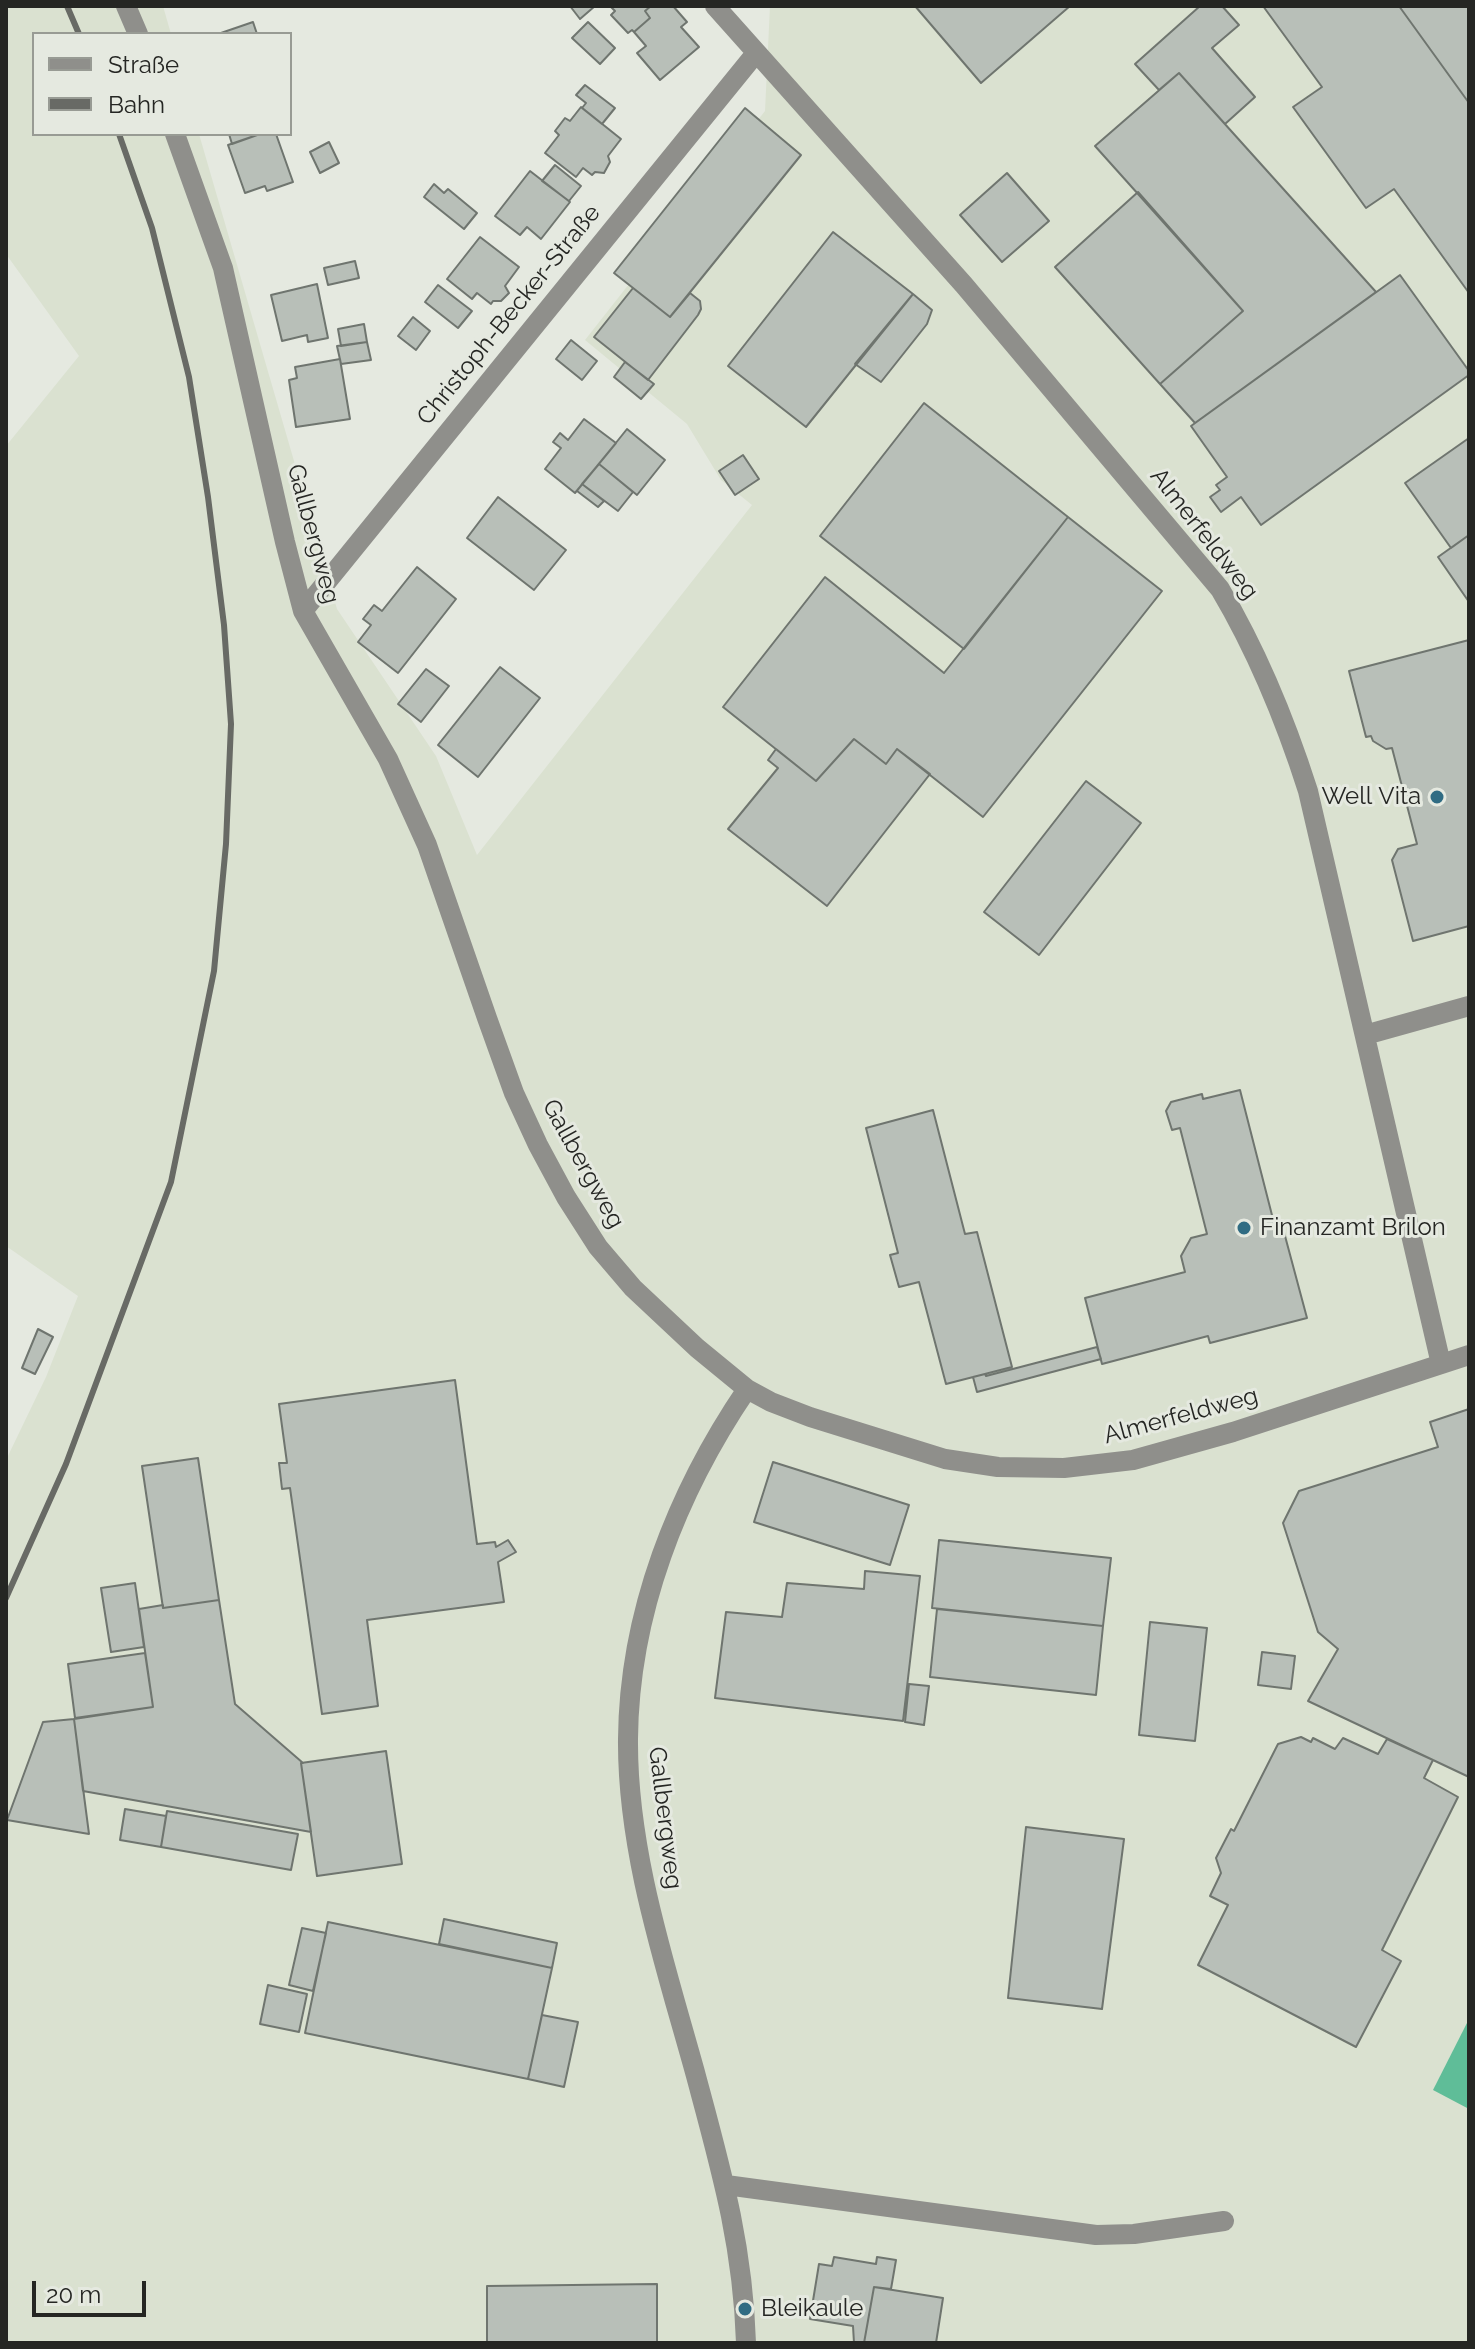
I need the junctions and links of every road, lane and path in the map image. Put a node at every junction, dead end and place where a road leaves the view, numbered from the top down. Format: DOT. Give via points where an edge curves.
graph roads {
  1 [pos="126,6"];
  2 [pos="715,6"];
  3 [pos="137,32"];
  4 [pos="756,53"];
  5 [pos="176,136"];
  6 [pos="303,611"];
  7 [pos="1469,1006"];
  8 [pos="1365,1035"];
  9 [pos="1469,1355"];
  10 [pos="1441,1364"];
  11 [pos="747,1389"];
  12 [pos="726,2185"];
  13 [pos="1224,2221"];
  14 [pos="746,2343"];
  1 -- 3 [label="street"];
  2 -- 4 [label="street, Almerfeldweg"];
  4 -- 6 [label="street, Christoph-Becker-Straße"];
  4 -- 8 [label="street, Almerfeldweg" via="964,285 1220,589 1247,634 1289,731"];
  5 -- 6 [label="street, Gallbergweg" via="223,268"];
  6 -- 11 [label="street, Gallbergweg" via="388,759 427,845 514,1093 566,1197 633,1288"];
  7 -- 8 [label="street"];
  8 -- 10 [label="street, Almerfeldweg"];
  9 -- 10 [label="street, Almerfeldweg"];
  10 -- 11 [label="street, Almerfeldweg" via="1170,1451 1064,1468 945,1459 810,1417"];
  11 -- 12 [label="street, Gallbergweg" via="698,1471 656,1572 633,1662 628,1739 635,1821 652,1912"];
  12 -- 13 [label="street" via="1096,2235"];
  12 -- 14 [label="street, Gallbergweg" via="742,2272"];
}
